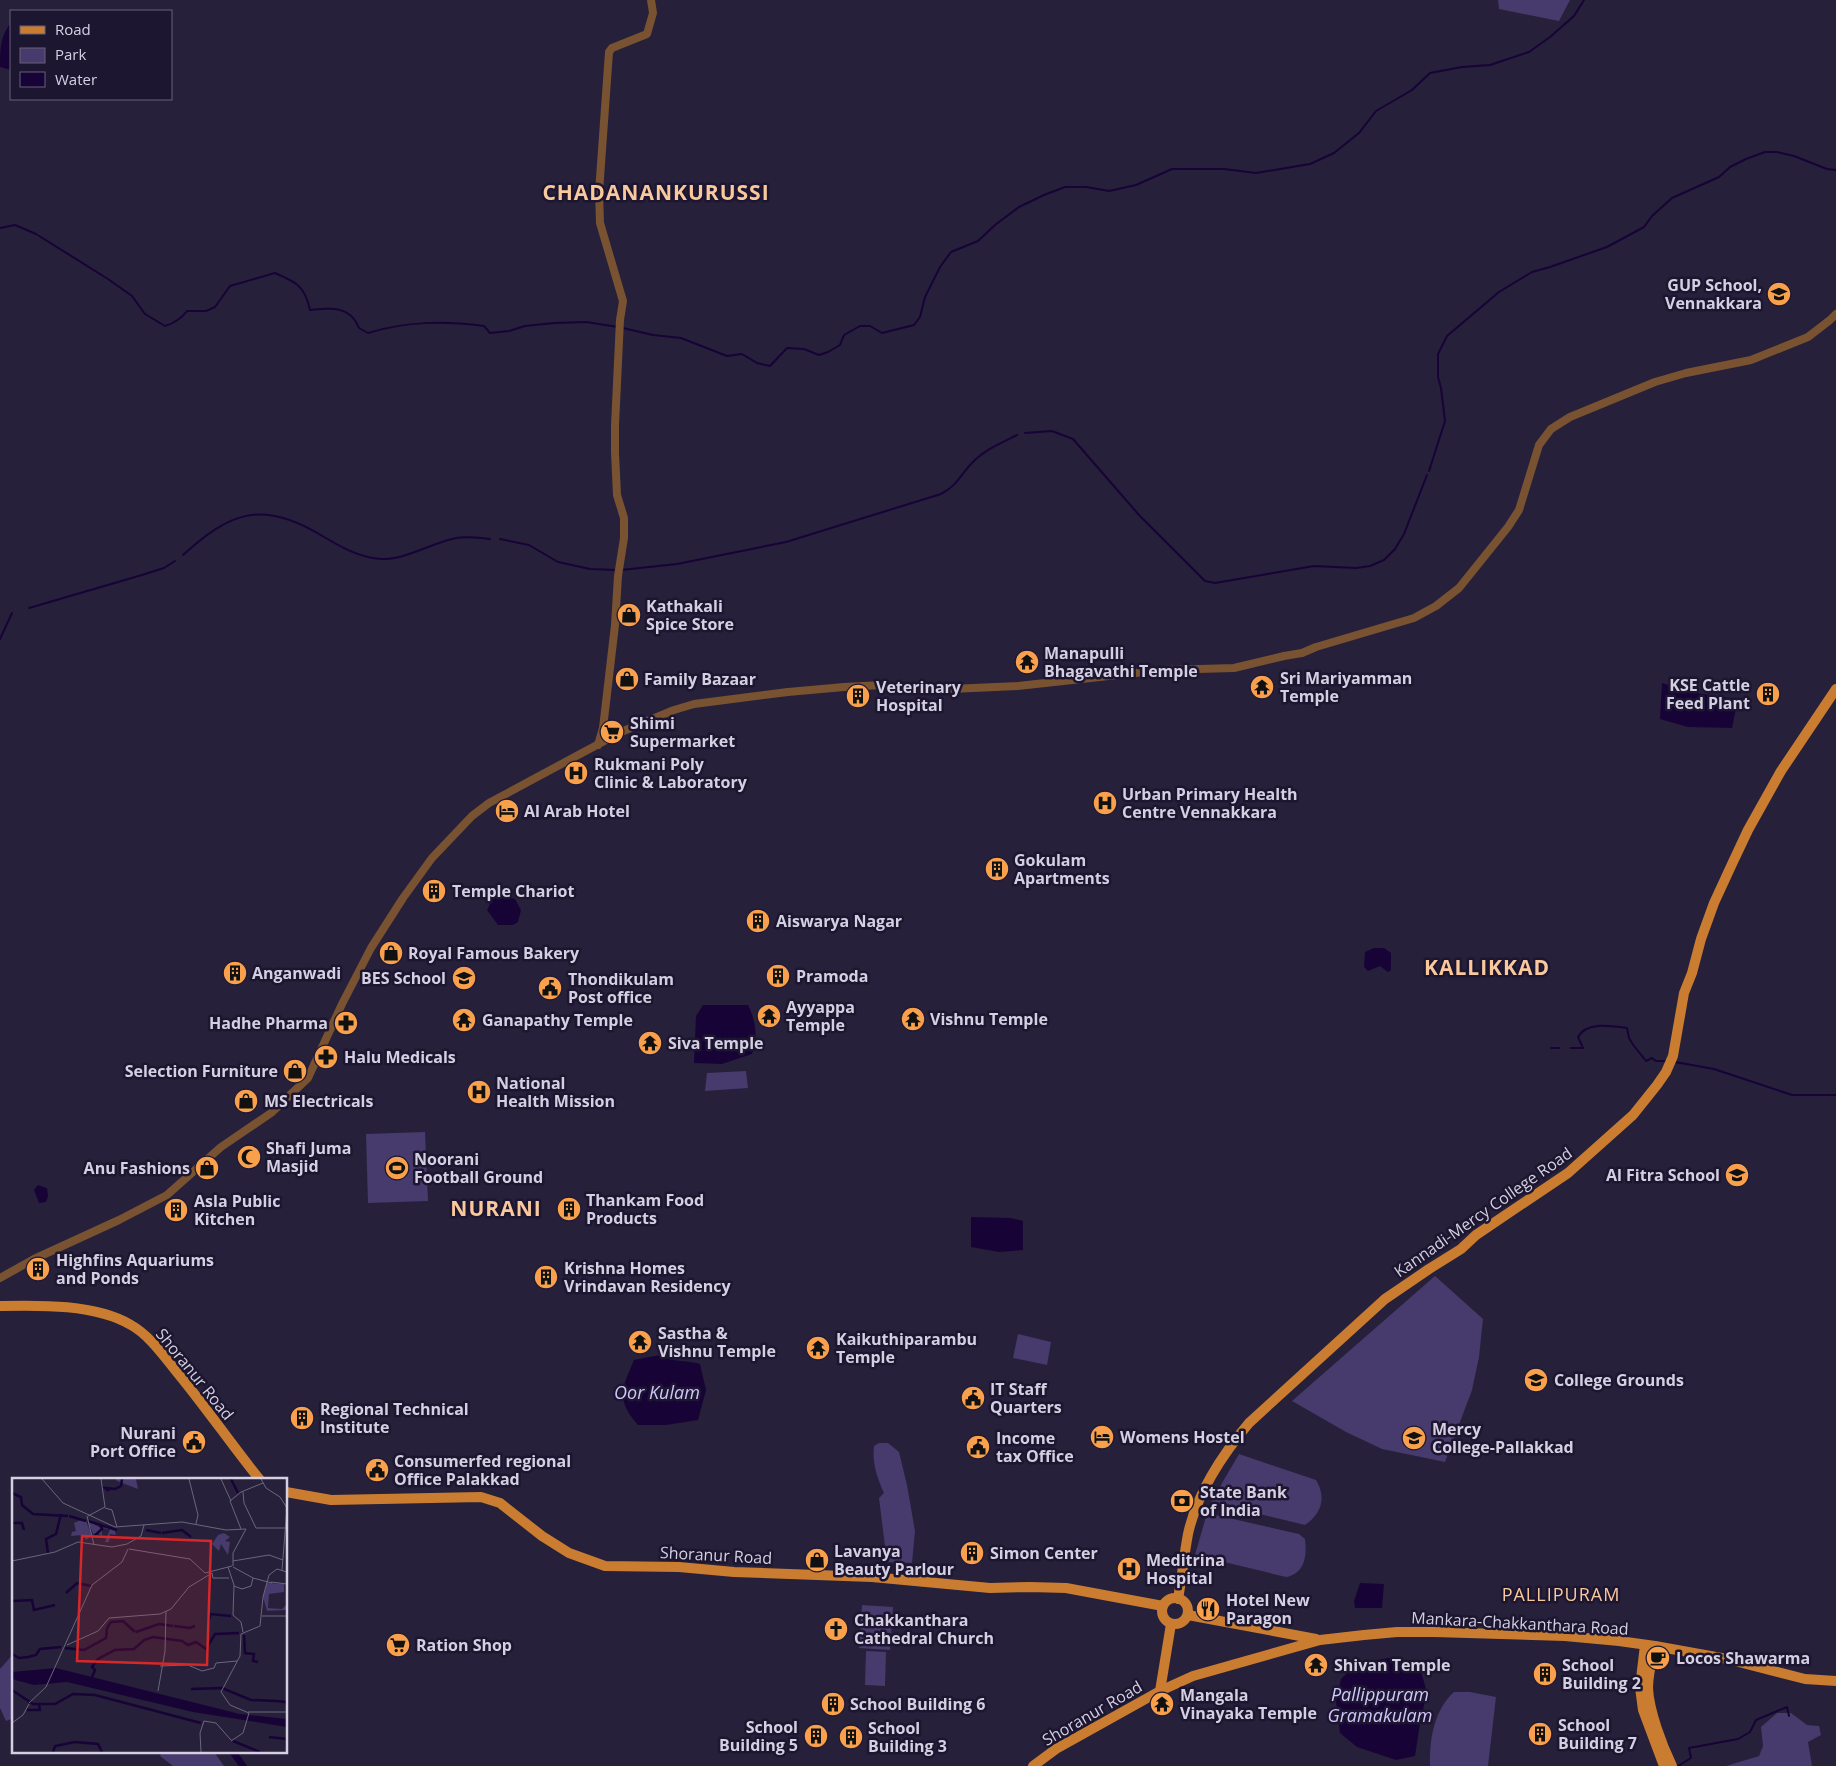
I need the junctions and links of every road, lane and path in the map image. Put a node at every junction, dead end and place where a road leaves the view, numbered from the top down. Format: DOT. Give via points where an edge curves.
graph roads {
  1 [pos="651,0"];
  2 [pos="1836,314"];
  3 [pos="1836,689"];
  4 [pos="598,745"];
  5 [pos="0,1278"];
  6 [pos="0,1306"];
  7 [pos="259,1478"];
  8 [pos="288,1492"];
  9 [pos="1178,1599"];
  10 [pos="1163,1606"];
  11 [pos="1188,1615"];
  12 [pos="1170,1624"];
  13 [pos="1320,1640"];
  14 [pos="1650,1645"];
  15 [pos="1836,1681"];
  16 [pos="1160,1691"];
  17 [pos="1033,1766"];
  18 [pos="1664,1766"];
  19 [pos="1672,1766"];
  1 -- 4 [label="street" via="653,13 647,34 609,52 599,178 600,222 623,301 615,425 617,495 624,518 624,538 608,689"];
  2 -- 4 [label="street" via="1808,337 1751,360 1655,382 1570,417 1551,429 1539,445 1526,493 1508,527 1459,588 1414,618 1302,653 1234,668 1163,670 1018,686 951,689 844,687 711,701 674,710"];
  3 -- 9 [label="main road, Kannadi-Mercy College Road" via="1781,771 1748,830 1714,903 1684,993 1673,1056 1662,1079 1633,1115 1568,1173 1476,1235 1462,1250 1385,1299 1249,1423 1231,1445 1197,1505"];
  4 -- 5 [label="street" via="488,803 432,858 371,948 308,1078 271,1113 221,1147 167,1195"];
  6 -- 7 [label="main road, Shoranur Road" via="65,1307 103,1314 130,1324 160,1351"];
  8 -- 10 [label="main road, Shoranur Road" via="331,1500 481,1497 500,1504 569,1553 605,1566 872,1577 990,1588 1066,1588"];
  9 -- 10 [label="main road" via="1171,1599"];
  9 -- 11 [label="main road" via="1187,1607"];
  10 -- 12 [label="main road, Shoranur Road" via="1162,1614"];
  11 -- 12 [label="main road" via="1179,1624"];
  11 -- 13 [label="main road"];
  12 -- 16 [label="main road, Shoranur Road"];
  13 -- 14 [label="main road, Mankara-Chakkanthara Road" via="1397,1632 1434,1632 1565,1636"];
  13 -- 16 [label="main road" via="1193,1676"];
  14 -- 15 [label="main road, Mankara-Chakkanthara Road" via="1727,1659 1805,1679"];
  14 -- 18 [label="main road" via="1640,1687 1643,1710"];
  14 -- 19 [label="main road" via="1648,1688 1651,1705"];
  16 -- 17 [label="main road, Shoranur Road" via="1056,1749"];
}
